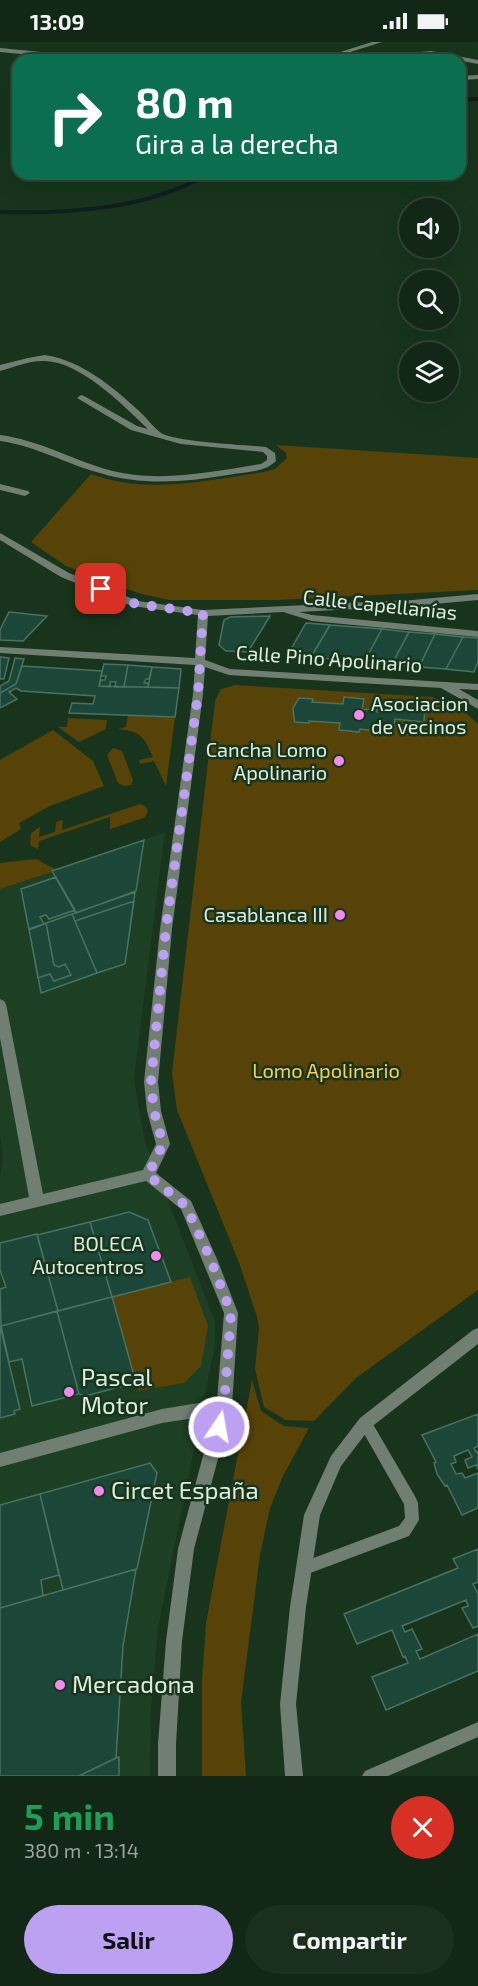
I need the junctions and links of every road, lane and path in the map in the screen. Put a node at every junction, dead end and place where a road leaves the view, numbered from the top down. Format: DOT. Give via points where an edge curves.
graph roads {
  1 [pos="379,42"];
  2 [pos="0,50"];
  3 [pos="41,54"];
  4 [pos="338,54"];
  5 [pos="420,54"];
  6 [pos="436,54"];
  7 [pos="0,369"];
  8 [pos="81,398"];
  9 [pos="159,434"];
  10 [pos="0,438"];
  11 [pos="0,487"];
  12 [pos="25,493"];
  13 [pos="0,536"];
  14 [pos="478,597"];
  15 [pos="279,609"];
  16 [pos="203,613"];
  17 [pos="478,634"];
  18 [pos="0,650"];
  19 [pos="201,662"];
  20 [pos="437,684"];
  21 [pos="478,687"];
  22 [pos="478,705"];
  23 [pos="0,1004"];
  24 [pos="148,1175"];
  25 [pos="37,1201"];
  26 [pos="0,1210"];
  27 [pos="478,1335"];
  28 [pos="224,1406"];
  29 [pos="365,1423"];
  30 [pos="0,1460"];
  31 [pos="305,1568"];
  32 [pos="478,1729"];
  33 [pos="167,1776"];
  34 [pos="294,1776"];
  35 [pos="370,1776"];
  1 -- 4 [label="street"];
  2 -- 3 [label="street"];
  5 -- 6 [label="lane"];
  7 -- 9 [label="street" via="26,360 47,358 65,362 83,372"];
  8 -- 9 [label="street" via="134,428"];
  9 -- 10 [label="street" via="181,441 266,450 272,455 271,461 264,466 163,480 120,476 38,444"];
  11 -- 12 [label="street"];
  13 -- 16 [label="street, Calle Capellanías" via="65,575 136,604"];
  14 -- 15 [label="street, Calle Capellanías"];
  15 -- 16 [label="street, Calle Capellanías"];
  15 -- 17 [label="street, Calle Capellanías" via="312,618"];
  16 -- 19 [label="street"];
  18 -- 19 [label="street, Calle Pino Apolinario"];
  19 -- 20 [label="street, Calle Pino Apolinario" via="229,672"];
  19 -- 24 [label="street" via="166,928 151,1082 163,1144"];
  20 -- 21 [label="street, Calle Pino Apolinario"];
  20 -- 22 [label="street"];
  23 -- 25 [label="street"];
  24 -- 25 [label="street"];
  24 -- 28 [label="street" via="186,1206 231,1313"];
  25 -- 26 [label="street"];
  27 -- 29 [label="street"];
  28 -- 30 [label="street" via="162,1416"];
  28 -- 33 [label="street" via="186,1549 174,1641"];
  29 -- 31 [label="street" via="336,1461 312,1515"];
  29 -- 31 [label="lane" via="411,1503 411,1520 404,1531"];
  31 -- 34 [label="street" via="288,1704"];
  32 -- 35 [label="lane"];
}
